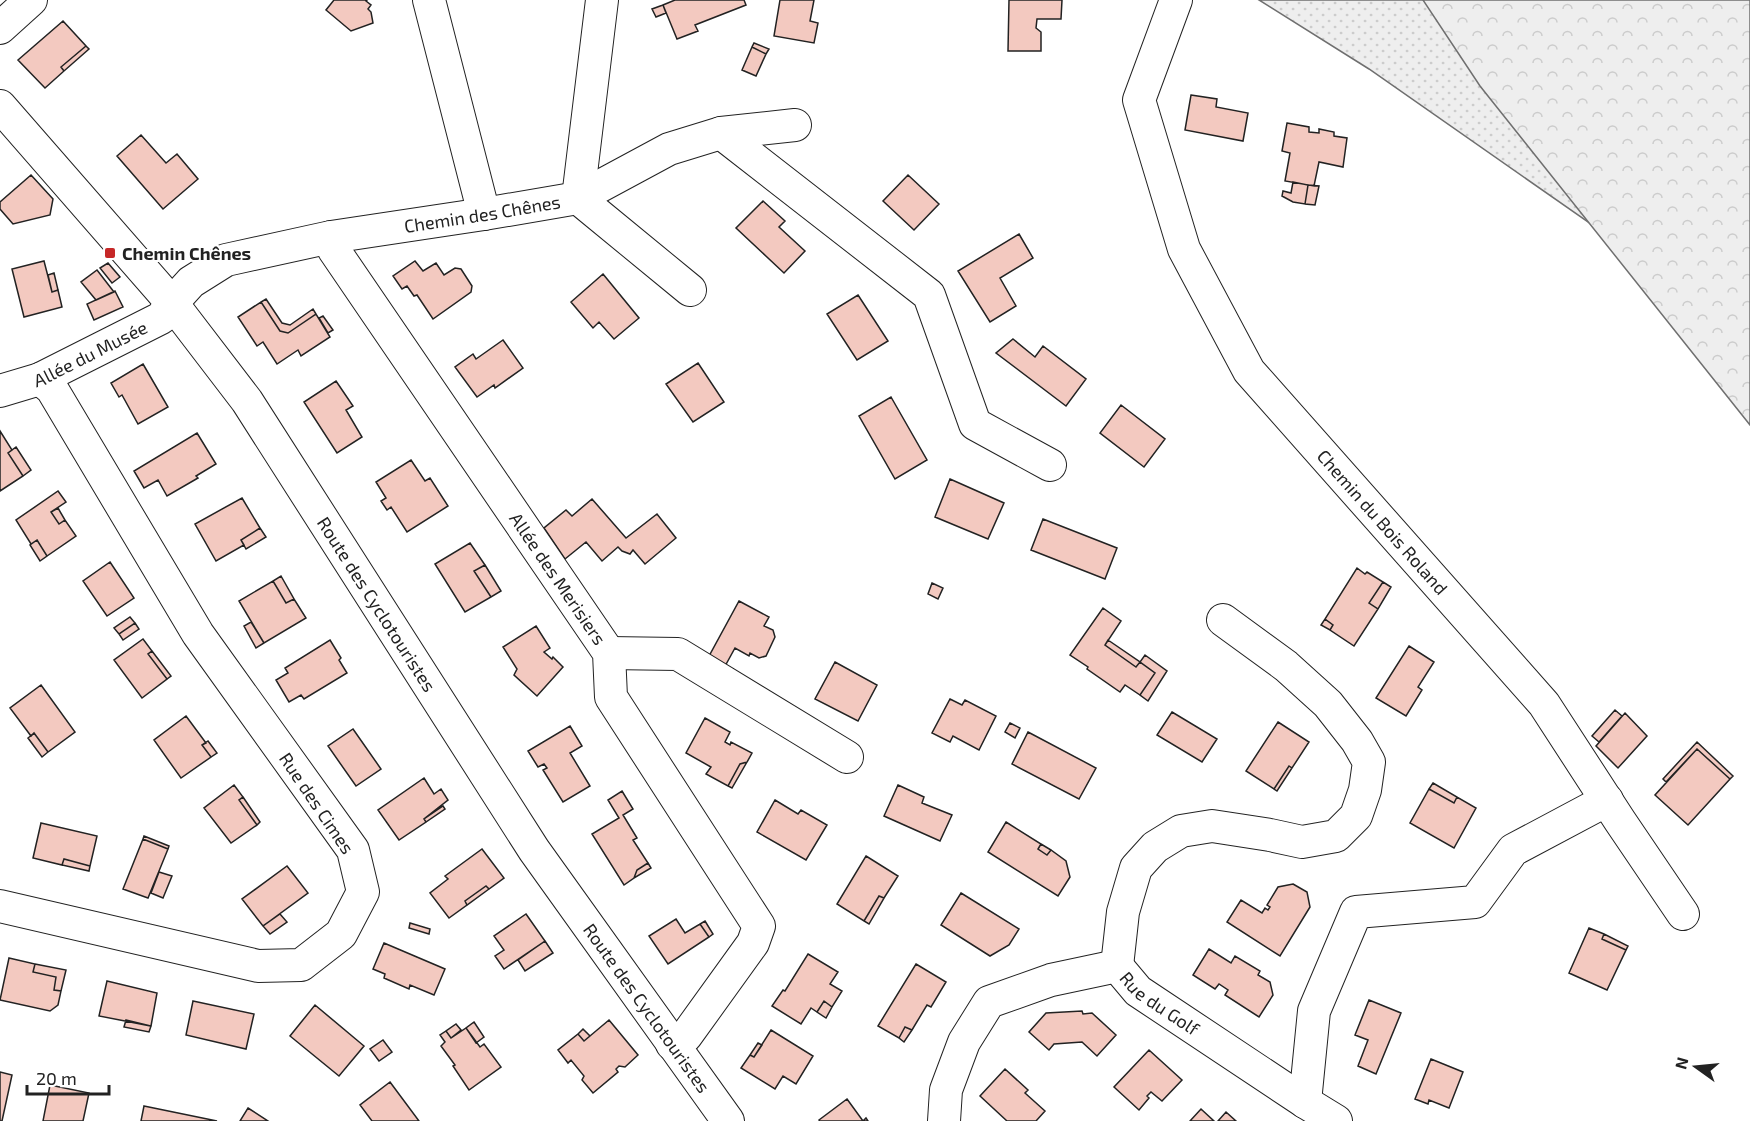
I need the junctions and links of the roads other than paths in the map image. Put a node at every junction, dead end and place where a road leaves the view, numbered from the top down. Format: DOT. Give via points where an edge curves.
graph roads {
  1 [pos="31,0"];
  2 [pos="429,0"];
  3 [pos="602,0"];
  4 [pos="1168,4"];
  5 [pos="0,28"];
  6 [pos="0,106"];
  7 [pos="795,125"];
  8 [pos="721,133"];
  9 [pos="578,198"];
  10 [pos="484,214"];
  11 [pos="331,237"];
  12 [pos="690,290"];
  13 [pos="172,303"];
  14 [pos="40,379"];
  15 [pos="0,391"];
  16 [pos="1050,465"];
  17 [pos="1223,620"];
  18 [pos="609,653"];
  19 [pos="847,757"];
  20 [pos="1607,800"];
  21 [pos="0,906"];
  22 [pos="1683,914"];
  23 [pos="1117,966"];
  24 [pos="672,1044"];
  25 [pos="1305,1102"];
  26 [pos="728,1121"];
  27 [pos="944,1121"];
  28 [pos="1336,1121"];
  1 -- 5 [label="street"];
  2 -- 10 [label="street"];
  3 -- 9 [label="street"];
  4 -- 20 [label="street, Chemin du Bois Roland" via="1139,100 1184,249 1249,370 1544,704"];
  6 -- 13 [label="street, Route des Cyclotouristes"];
  7 -- 8 [label="street, Chemin des Chênes"];
  8 -- 9 [label="street, Chemin des Chênes" via="669,149"];
  8 -- 16 [label="street" via="929,296 975,424"];
  9 -- 10 [label="street, Chemin des Chênes"];
  9 -- 12 [label="street"];
  10 -- 11 [label="street, Chemin des Chênes"];
  11 -- 13 [label="street, Chemin des Chênes" via="226,260 191,282"];
  11 -- 18 [label="street, Allée des Merisiers" via="334,250"];
  13 -- 14 [label="street, Allée du Musée" via="161,318"];
  13 -- 24 [label="street, Route des Cyclotouristes" via="247,401 534,850"];
  14 -- 15 [label="street, Allée du Musée"];
  14 -- 21 [label="street, Rue des Cimes" via="52,389 198,634 353,850 363,892 341,934 301,965 258,966"];
  17 -- 23 [label="street" via="1286,666 1328,704 1369,762 1365,790 1356,816 1336,836 1302,842 1212,826 1181,831 1155,847 1136,868 1123,912"];
  18 -- 19 [label="street" via="678,654"];
  18 -- 24 [label="street, Allée des Merisiers" via="611,697 759,926 753,943 686,1036"];
  20 -- 22 [label="street, Chemin du Bois Roland"];
  20 -- 25 [label="street" via="1513,850 1475,902 1356,912 1314,1011"];
  23 -- 25 [label="street, Rue du Golf" via="1138,991"];
  23 -- 27 [label="street, Rue du Golf" via="1051,980 990,1002 964,1042 946,1090"];
  24 -- 26 [label="street, Route des Cyclotouristes"];
  25 -- 28 [label="street, Rue du Golf"];
}
